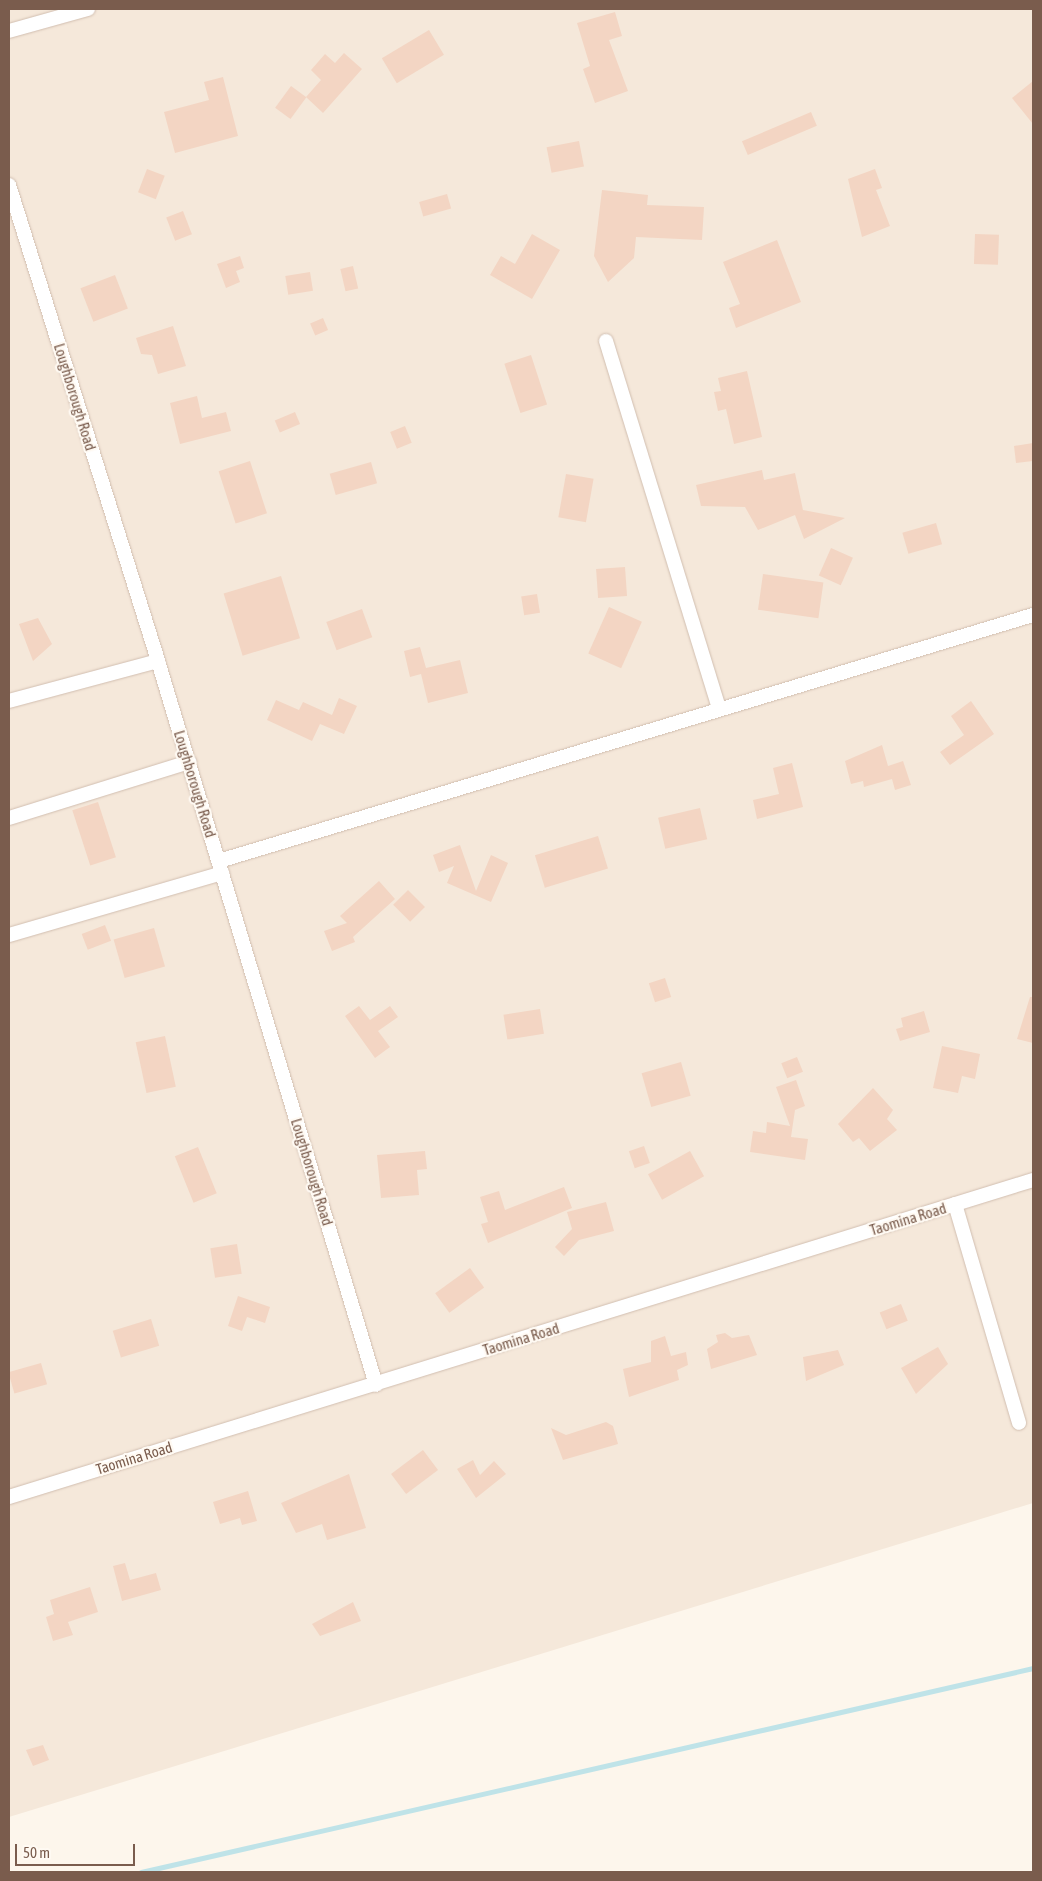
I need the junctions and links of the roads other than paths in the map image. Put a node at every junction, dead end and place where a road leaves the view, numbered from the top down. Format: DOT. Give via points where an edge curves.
graph roads {
  1 [pos="88,9"];
  2 [pos="9,31"];
  3 [pos="9,185"];
  4 [pos="606,341"];
  5 [pos="1033,614"];
  6 [pos="158,661"];
  7 [pos="9,701"];
  8 [pos="719,709"];
  9 [pos="189,762"];
  10 [pos="9,818"];
  11 [pos="220,867"];
  12 [pos="9,935"];
  13 [pos="1033,1180"];
  14 [pos="955,1204"];
  15 [pos="376,1385"];
  16 [pos="1018,1423"];
  17 [pos="9,1497"];
  1 -- 2 [label="street"];
  3 -- 6 [label="street, Loughborough Road"];
  4 -- 8 [label="street"];
  5 -- 8 [label="street"];
  6 -- 7 [label="street"];
  6 -- 9 [label="street, Loughborough Road"];
  8 -- 11 [label="street"];
  9 -- 10 [label="street"];
  9 -- 11 [label="street, Loughborough Road"];
  11 -- 12 [label="street"];
  11 -- 15 [label="street, Loughborough Road"];
  13 -- 14 [label="street, Taomina Road"];
  14 -- 15 [label="street, Taomina Road"];
  14 -- 16 [label="street"];
  15 -- 17 [label="street, Taomina Road"];
}
